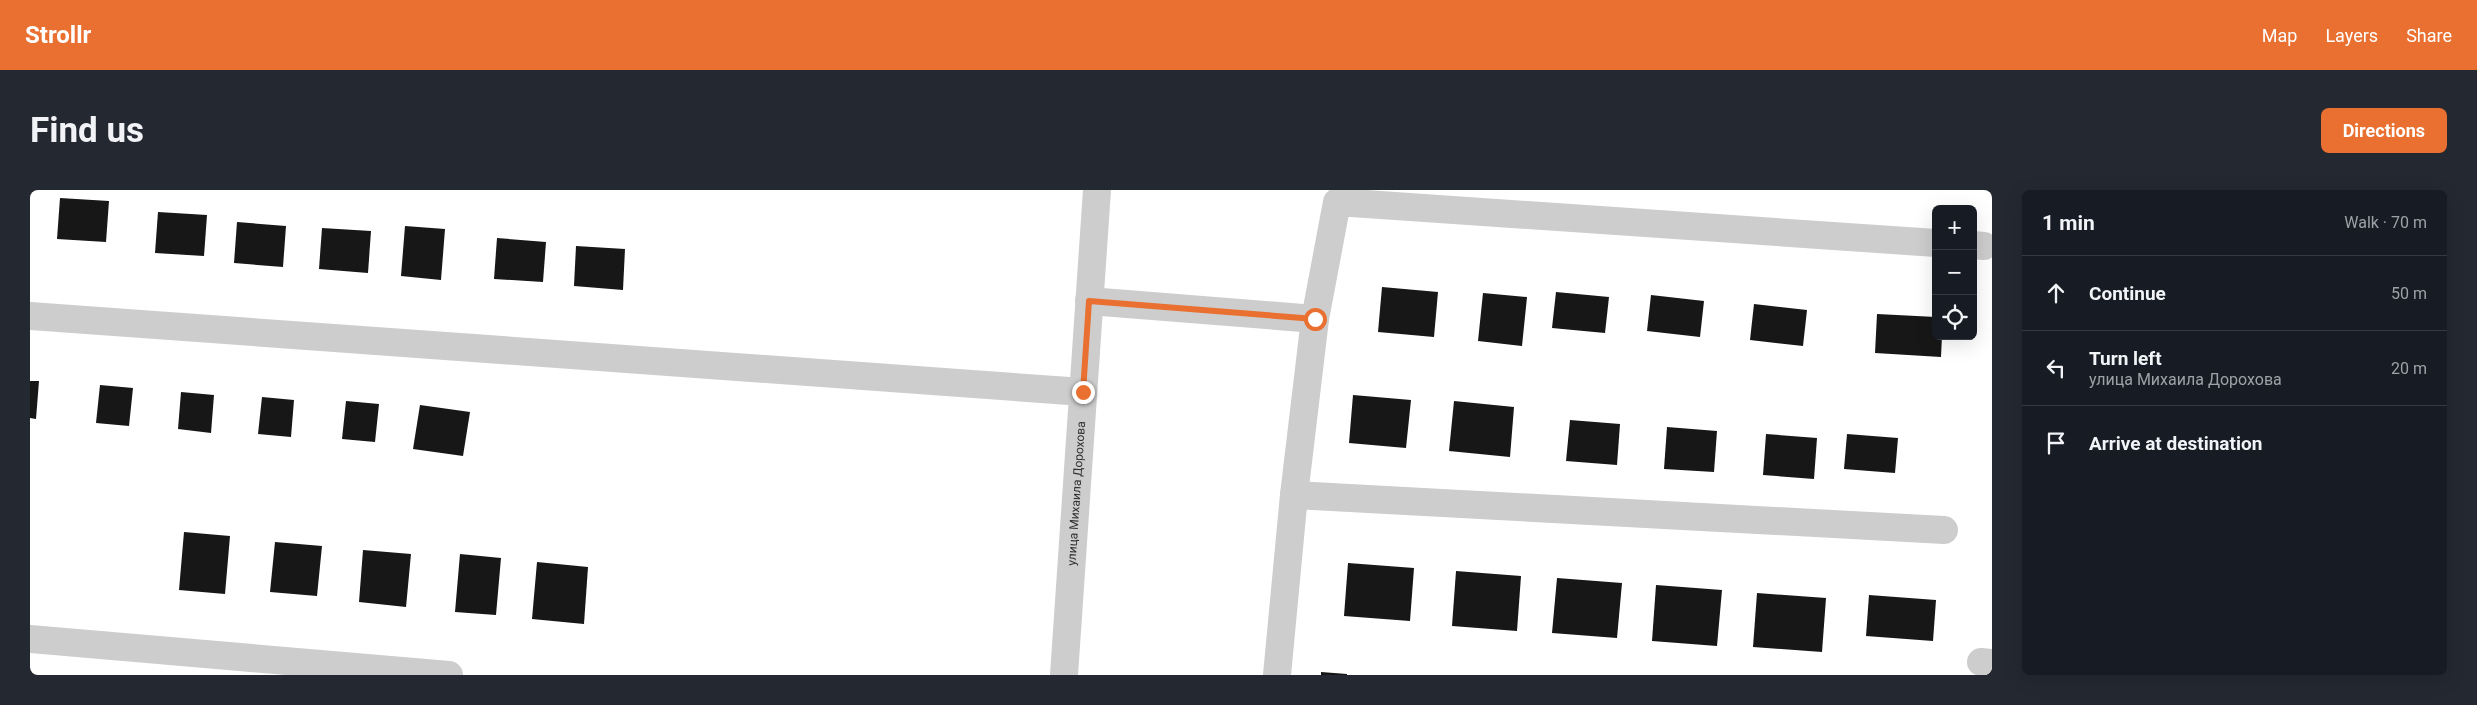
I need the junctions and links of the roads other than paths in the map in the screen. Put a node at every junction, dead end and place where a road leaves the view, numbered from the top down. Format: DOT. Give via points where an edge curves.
graph roads {
  1 [pos="1097,190"];
  2 [pos="1932,243"];
  3 [pos="1089,301"];
  4 [pos="30,316"];
  5 [pos="1315,319"];
  6 [pos="1083,392"];
  7 [pos="1294,495"];
  8 [pos="1944,530"];
  9 [pos="30,639"];
  10 [pos="449,675"];
  11 [pos="1064,675"];
  12 [pos="1277,675"];
  1 -- 3 [label="street, улица Михаила Дорохова"];
  2 -- 5 [label="street" via="1337,202"];
  3 -- 5 [label="street"];
  3 -- 6 [label="street, улица Михаила Дорохова"];
  4 -- 6 [label="street"];
  5 -- 7 [label="street"];
  6 -- 11 [label="street, улица Михаила Дорохова"];
  7 -- 8 [label="street"];
  7 -- 12 [label="street"];
  9 -- 10 [label="street"];
}
